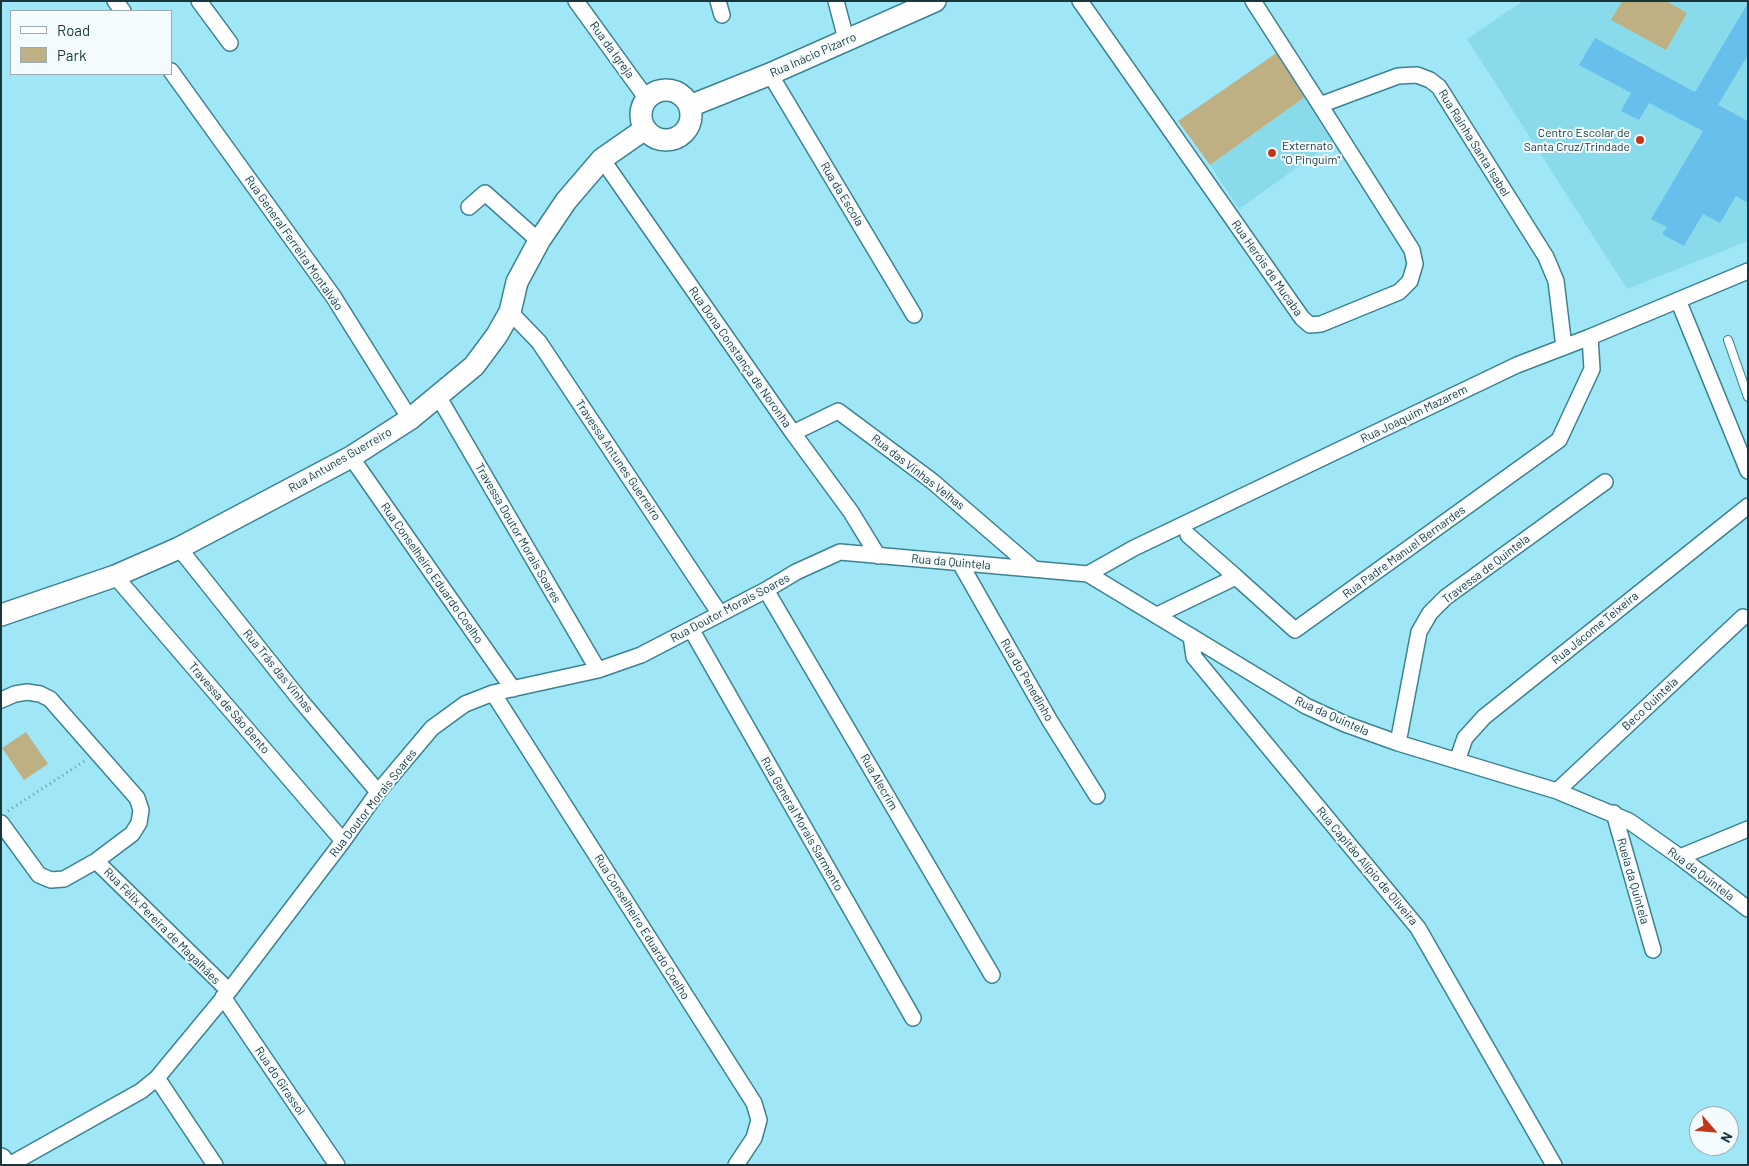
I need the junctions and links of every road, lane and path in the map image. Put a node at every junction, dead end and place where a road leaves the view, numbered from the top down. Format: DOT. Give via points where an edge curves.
graph roads {
  1 [pos="199,1"];
  2 [pos="576,1"];
  3 [pos="836,1"];
  4 [pos="935,1"];
  5 [pos="1080,1"];
  6 [pos="1253,1"];
  7 [pos="846,40"];
  8 [pos="230,43"];
  9 [pos="172,72"];
  10 [pos="770,74"];
  11 [pos="647,99"];
  12 [pos="1320,105"];
  13 [pos="690,106"];
  14 [pos="645,129"];
  15 [pos="602,158"];
  16 [pos="468,207"];
  17 [pos="539,241"];
  18 [pos="1748,271"];
  19 [pos="1678,300"];
  20 [pos="510,312"];
  21 [pos="914,315"];
  22 [pos="1590,337"];
  23 [pos="1728,340"];
  24 [pos="1564,347"];
  25 [pos="438,396"];
  26 [pos="1748,397"];
  27 [pos="410,419"];
  28 [pos="793,433"];
  29 [pos="351,457"];
  30 [pos="1748,471"];
  31 [pos="1605,482"];
  32 [pos="1748,506"];
  33 [pos="1188,535"];
  34 [pos="179,548"];
  35 [pos="878,556"];
  36 [pos="960,563"];
  37 [pos="1034,569"];
  38 [pos="1088,574"];
  39 [pos="115,576"];
  40 [pos="1236,577"];
  41 [pos="766,590"];
  42 [pos="720,614"];
  43 [pos="1,615"];
  44 [pos="1157,615"];
  45 [pos="1743,617"];
  46 [pos="691,629"];
  47 [pos="1191,636"];
  48 [pos="598,670"];
  49 [pos="513,689"];
  50 [pos="493,693"];
  51 [pos="1,700"];
  52 [pos="1398,743"];
  53 [pos="97,752"];
  54 [pos="1458,761"];
  55 [pos="1557,791"];
  56 [pos="378,792"];
  57 [pos="1097,796"];
  58 [pos="1614,813"];
  59 [pos="1,816"];
  60 [pos="1,822"];
  61 [pos="1748,829"];
  62 [pos="343,841"];
  63 [pos="1680,857"];
  64 [pos="96,861"];
  65 [pos="1748,909"];
  66 [pos="1653,950"];
  67 [pos="992,975"];
  68 [pos="226,994"];
  69 [pos="913,1018"];
  70 [pos="157,1078"];
  71 [pos="1,1159"];
  72 [pos="5,1165"];
  73 [pos="9,1165"];
  74 [pos="214,1165"];
  75 [pos="337,1165"];
  76 [pos="736,1165"];
  77 [pos="1554,1165"];
  1 -- 8 [label="street"];
  2 -- 11 [label="street, Rua da Igreja"];
  3 -- 7 [label="street"];
  4 -- 7 [label="main road, Rua Inácio Pizarro"];
  5 -- 12 [label="street, Rua Heróis de Mucaba" via="1310,325 1321,324 1399,292 1410,281 1415,264 1412,250"];
  6 -- 12 [label="street"];
  7 -- 10 [label="main road, Rua Inácio Pizarro"];
  9 -- 27 [label="street, Rua General Ferreira Montalvão" via="333,296"];
  10 -- 13 [label="main road, Rua Inácio Pizarro"];
  10 -- 21 [label="street, Rua da Escola"];
  11 -- 13 [label="main road" via="660,91 674,91"];
  11 -- 14 [label="main road" via="641,113"];
  12 -- 24 [label="street, Rua Rainha Santa Isabel" via="1398,76 1417,75 1439,87 1546,257 1556,280"];
  13 -- 14 [label="main road" via="691,121 678,138 663,140"];
  14 -- 15 [label="main road, Rua Antunes Guerreiro"];
  15 -- 17 [label="main road, Rua Antunes Guerreiro" via="566,201"];
  15 -- 28 [label="street, Rua Dona Constança de Noronha"];
  16 -- 17 [label="street" via="485,193"];
  17 -- 20 [label="main road, Rua Antunes Guerreiro" via="517,282"];
  18 -- 19 [label="street, Rua Joaquim Mazarem"];
  19 -- 22 [label="street, Rua Joaquim Mazarem"];
  19 -- 30 [label="street"];
  20 -- 25 [label="main road, Rua Antunes Guerreiro" via="498,335 474,366"];
  20 -- 42 [label="street, Travessa Antunes Guerreiro" via="539,342"];
  22 -- 24 [label="street, Rua Joaquim Mazarem"];
  22 -- 40 [label="street, Rua Padre Manuel Bernardes" via="1592,369 1559,440 1295,630"];
  23 -- 26 [label="lane"];
  24 -- 38 [label="street, Rua Joaquim Mazarem" via="1517,365 1401,420 1134,548"];
  25 -- 27 [label="main road, Rua Antunes Guerreiro"];
  25 -- 48 [label="street, Travessa Doutor Morais Soares"];
  27 -- 29 [label="main road, Rua Antunes Guerreiro"];
  28 -- 35 [label="street, Rua Dona Constança de Noronha" via="851,512"];
  28 -- 37 [label="street, Rua das Vinhas Velhas" via="838,411 932,481"];
  29 -- 34 [label="main road, Rua Antunes Guerreiro"];
  29 -- 49 [label="street, Rua Conselheiro Eduardo Coelho"];
  31 -- 52 [label="street, Travessa de Quintela" via="1430,612 1419,632"];
  32 -- 54 [label="street, Rua Jácome Teixeira" via="1484,717 1465,738"];
  33 -- 40 [label="street"];
  34 -- 39 [label="main road, Rua Antunes Guerreiro"];
  34 -- 56 [label="street, Rua Trás das Vinhas"];
  35 -- 36 [label="street, Rua da Quintela"];
  35 -- 41 [label="street, Rua Doutor Morais Soares" via="840,552"];
  36 -- 37 [label="street, Rua da Quintela"];
  36 -- 57 [label="street, Rua do Penedinho" via="1050,721"];
  37 -- 38 [label="street, Rua da Quintela"];
  38 -- 44 [label="street, Rua da Quintela"];
  39 -- 43 [label="main road, Rua Antunes Guerreiro"];
  39 -- 62 [label="street, Travessa de São Bento"];
  40 -- 44 [label="street"];
  41 -- 42 [label="street, Rua Doutor Morais Soares"];
  41 -- 67 [label="street, Rua Alecrim"];
  42 -- 46 [label="street, Rua Doutor Morais Soares"];
  44 -- 47 [label="street, Rua da Quintela"];
  45 -- 55 [label="street, Beco Quintela"];
  46 -- 48 [label="street, Rua Doutor Morais Soares" via="641,655"];
  46 -- 69 [label="street, Rua General Morais Sarmento"];
  47 -- 52 [label="street, Rua da Quintela" via="1306,706"];
  47 -- 77 [label="street, Rua Capitão Alípio de Oliveira" via="1194,657 1418,928"];
  48 -- 49 [label="street, Rua Doutor Morais Soares"];
  49 -- 50 [label="street, Rua Doutor Morais Soares"];
  50 -- 56 [label="street, Rua Doutor Morais Soares" via="465,704 432,728"];
  50 -- 76 [label="street, Rua Conselheiro Eduardo Coelho" via="754,1103 759,1120 754,1138"];
  51 -- 53 [label="street, Rua Félix Pereira de Magalhães" via="21,693 40,694 50,700"];
  52 -- 54 [label="street, Rua da Quintela"];
  53 -- 59 [label="path"];
  53 -- 64 [label="street, Rua Félix Pereira de Magalhães" via="137,798 141,810 140,823 132,834"];
  54 -- 55 [label="street, Rua da Quintela"];
  55 -- 58 [label="street, Rua da Quintela"];
  56 -- 62 [label="street, Rua Doutor Morais Soares"];
  58 -- 63 [label="street, Rua da Quintela"];
  58 -- 66 [label="street, Ruela da Quintela"];
  60 -- 64 [label="street, Rua Félix Pereira de Magalhães" via="38,875 51,880 64,879"];
  61 -- 63 [label="street"];
  62 -- 68 [label="street, Rua Doutor Morais Soares"];
  63 -- 65 [label="street, Rua da Quintela"];
  64 -- 68 [label="street, Rua Félix Pereira de Magalhães"];
  68 -- 70 [label="street, Rua Doutor Morais Soares"];
  68 -- 75 [label="street, Rua do Girassol"];
  70 -- 73 [label="street, Rua Doutor Morais Soares"];
  70 -- 74 [label="street"];
  71 -- 72 [label="main road"];
}
